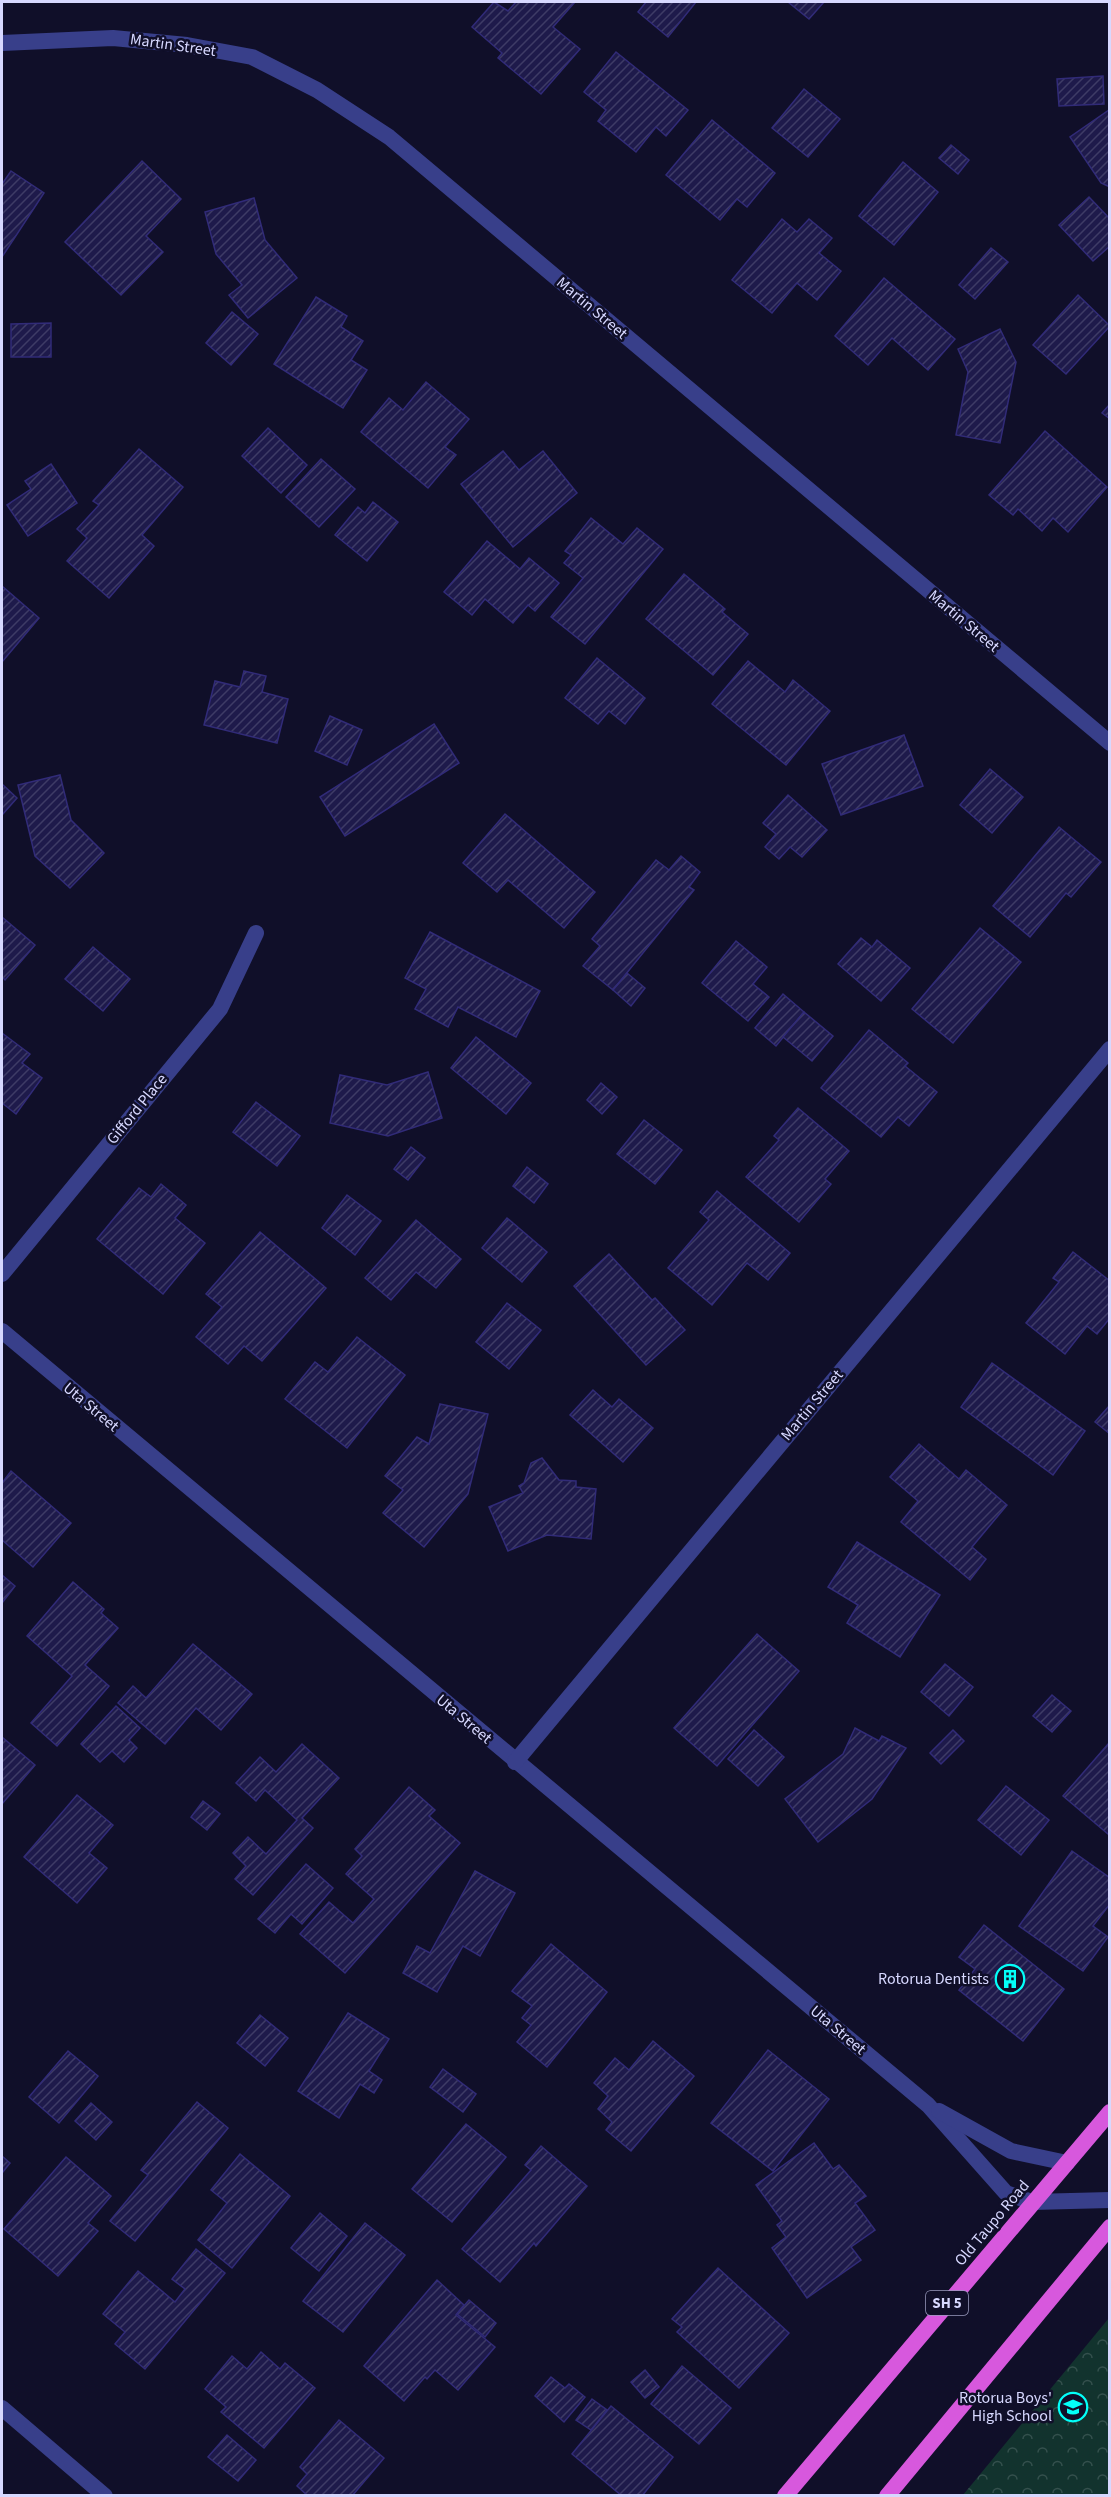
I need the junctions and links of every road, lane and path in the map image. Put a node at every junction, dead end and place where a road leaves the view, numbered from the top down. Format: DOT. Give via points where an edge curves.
graph roads {
  1 [pos="2,43"];
  2 [pos="1110,743"];
  3 [pos="256,933"];
  4 [pos="1110,1049"];
  5 [pos="2,1274"];
  6 [pos="2,1331"];
  7 [pos="515,1762"];
  8 [pos="928,2105"];
  9 [pos="1110,2112"];
  10 [pos="1067,2163"];
  11 [pos="1110,2199"];
  12 [pos="1032,2202"];
  13 [pos="1110,2227"];
  14 [pos="2,2408"];
  15 [pos="105,2496"];
  16 [pos="785,2496"];
  17 [pos="886,2496"];
  1 -- 2 [label="street, Martin Street" via="113,38 187,45 252,57 316,90 388,137"];
  3 -- 5 [label="street, Gifford Place" via="220,1009"];
  4 -- 7 [label="street, Martin Street"];
  6 -- 7 [label="street, Uta Street"];
  7 -- 8 [label="street, Uta Street"];
  8 -- 10 [label="street, Uta Street" via="1011,2151"];
  8 -- 12 [label="street, Uta Street" via="1006,2193"];
  9 -- 10 [label="highway, Old Taupo Road / SH 5"];
  10 -- 12 [label="highway, Old Taupo Road / SH 5"];
  11 -- 12 [label="street, Uta Street"];
  12 -- 16 [label="highway, Old Taupo Road / SH 5"];
  13 -- 17 [label="highway"];
  14 -- 15 [label="street"];
}
